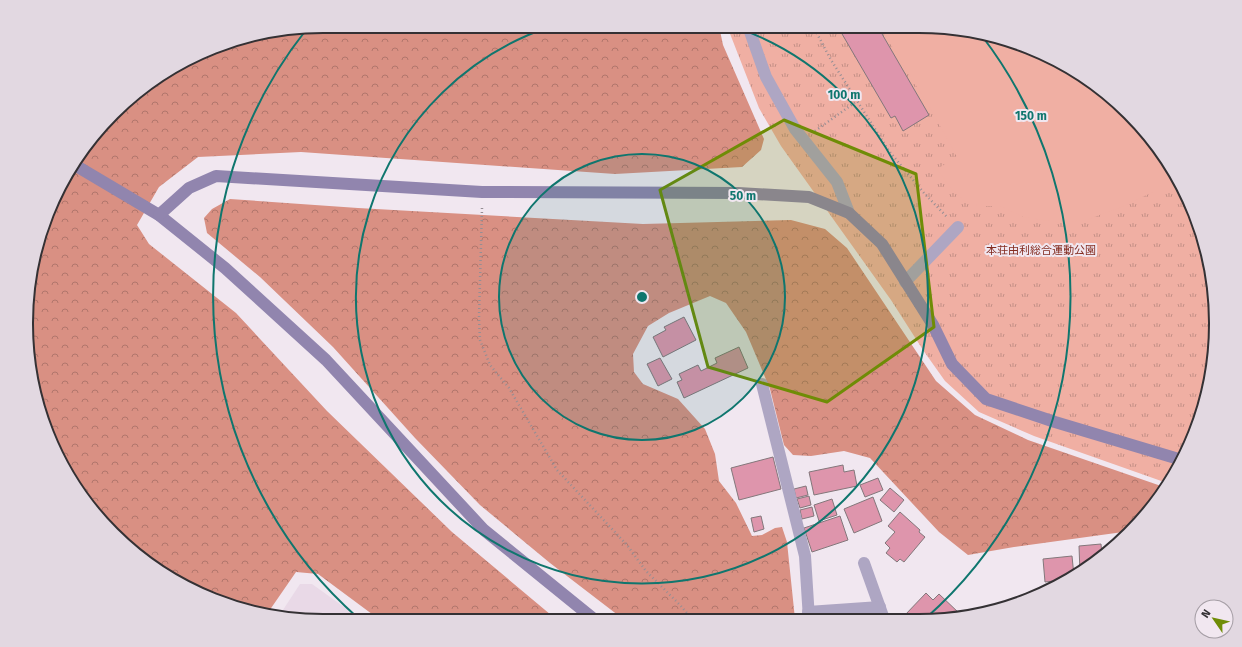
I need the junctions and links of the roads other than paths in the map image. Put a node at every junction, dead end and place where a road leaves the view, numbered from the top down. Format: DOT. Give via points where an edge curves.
graph roads {
  1 [pos="750,33"];
  2 [pos="79,167"];
  3 [pos="849,213"];
  4 [pos="159,215"];
  5 [pos="958,227"];
  6 [pos="905,282"];
  7 [pos="762,384"];
  8 [pos="1176,458"];
  9 [pos="864,563"];
  10 [pos="882,613"];
  11 [pos="588,614"];
  12 [pos="809,614"];
  13 [pos="846,614"];
  1 -- 3 [label="street" via="766,77 795,129 837,182"];
  2 -- 4 [label="street"];
  3 -- 4 [label="street" via="809,197 738,193 482,192 216,176 189,188"];
  3 -- 6 [label="street" via="882,244"];
  4 -- 11 [label="street" via="225,268 326,360 484,530"];
  5 -- 6 [label="street"];
  6 -- 8 [label="street" via="933,326 952,364 986,399"];
  7 -- 12 [label="street" via="805,556"];
  9 -- 10 [label="street"];
  10 -- 13 [label="street"];
}
